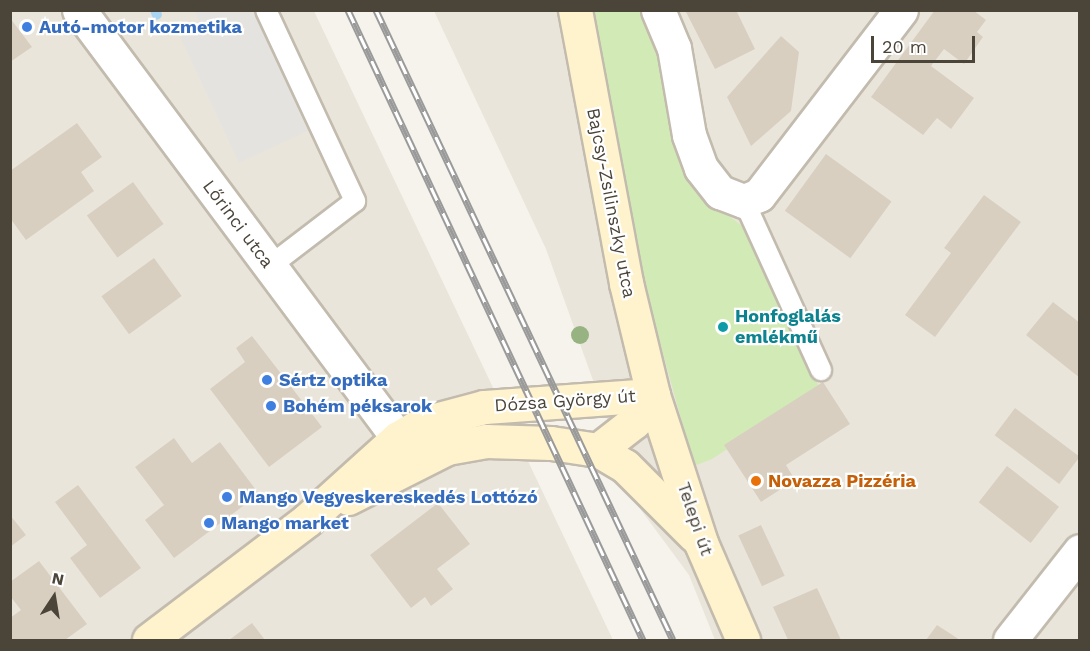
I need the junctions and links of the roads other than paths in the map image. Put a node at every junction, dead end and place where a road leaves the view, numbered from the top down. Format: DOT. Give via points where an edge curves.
graph roads {
  1 [pos="79,10"];
  2 [pos="266,10"];
  3 [pos="575,10"];
  4 [pos="658,10"];
  5 [pos="901,10"];
  6 [pos="751,198"];
  7 [pos="270,266"];
  8 [pos="821,370"];
  9 [pos="653,395"];
  10 [pos="398,438"];
  11 [pos="598,450"];
  12 [pos="307,519"];
  13 [pos="701,543"];
  14 [pos="1080,551"];
  15 [pos="149,640"];
  16 [pos="743,640"];
  17 [pos="1010,640"];
  1 -- 7 [label="street, Lőrinci utca"];
  2 -- 7 [label="lane" via="355,201"];
  3 -- 9 [label="main road, Bajcsy-Zsilinszky utca" via="626,283"];
  4 -- 6 [label="street" via="674,48 689,135 701,168 720,192"];
  5 -- 6 [label="street"];
  6 -- 8 [label="lane"];
  7 -- 10 [label="street, Lőrinci utca"];
  9 -- 10 [label="main road, Dózsa György út" via="484,407 424,423"];
  9 -- 11 [label="main road, Dózsa György út" via="634,422"];
  9 -- 13 [label="main road, Telepi út"];
  10 -- 12 [label="main road, Dózsa György út"];
  11 -- 12 [label="main road, Dózsa György út" via="525,441 486,441 447,448"];
  11 -- 13 [label="main road" via="625,466"];
  12 -- 15 [label="main road, Dózsa György út"];
  13 -- 16 [label="main road, Telepi út"];
  14 -- 17 [label="street"];
}
